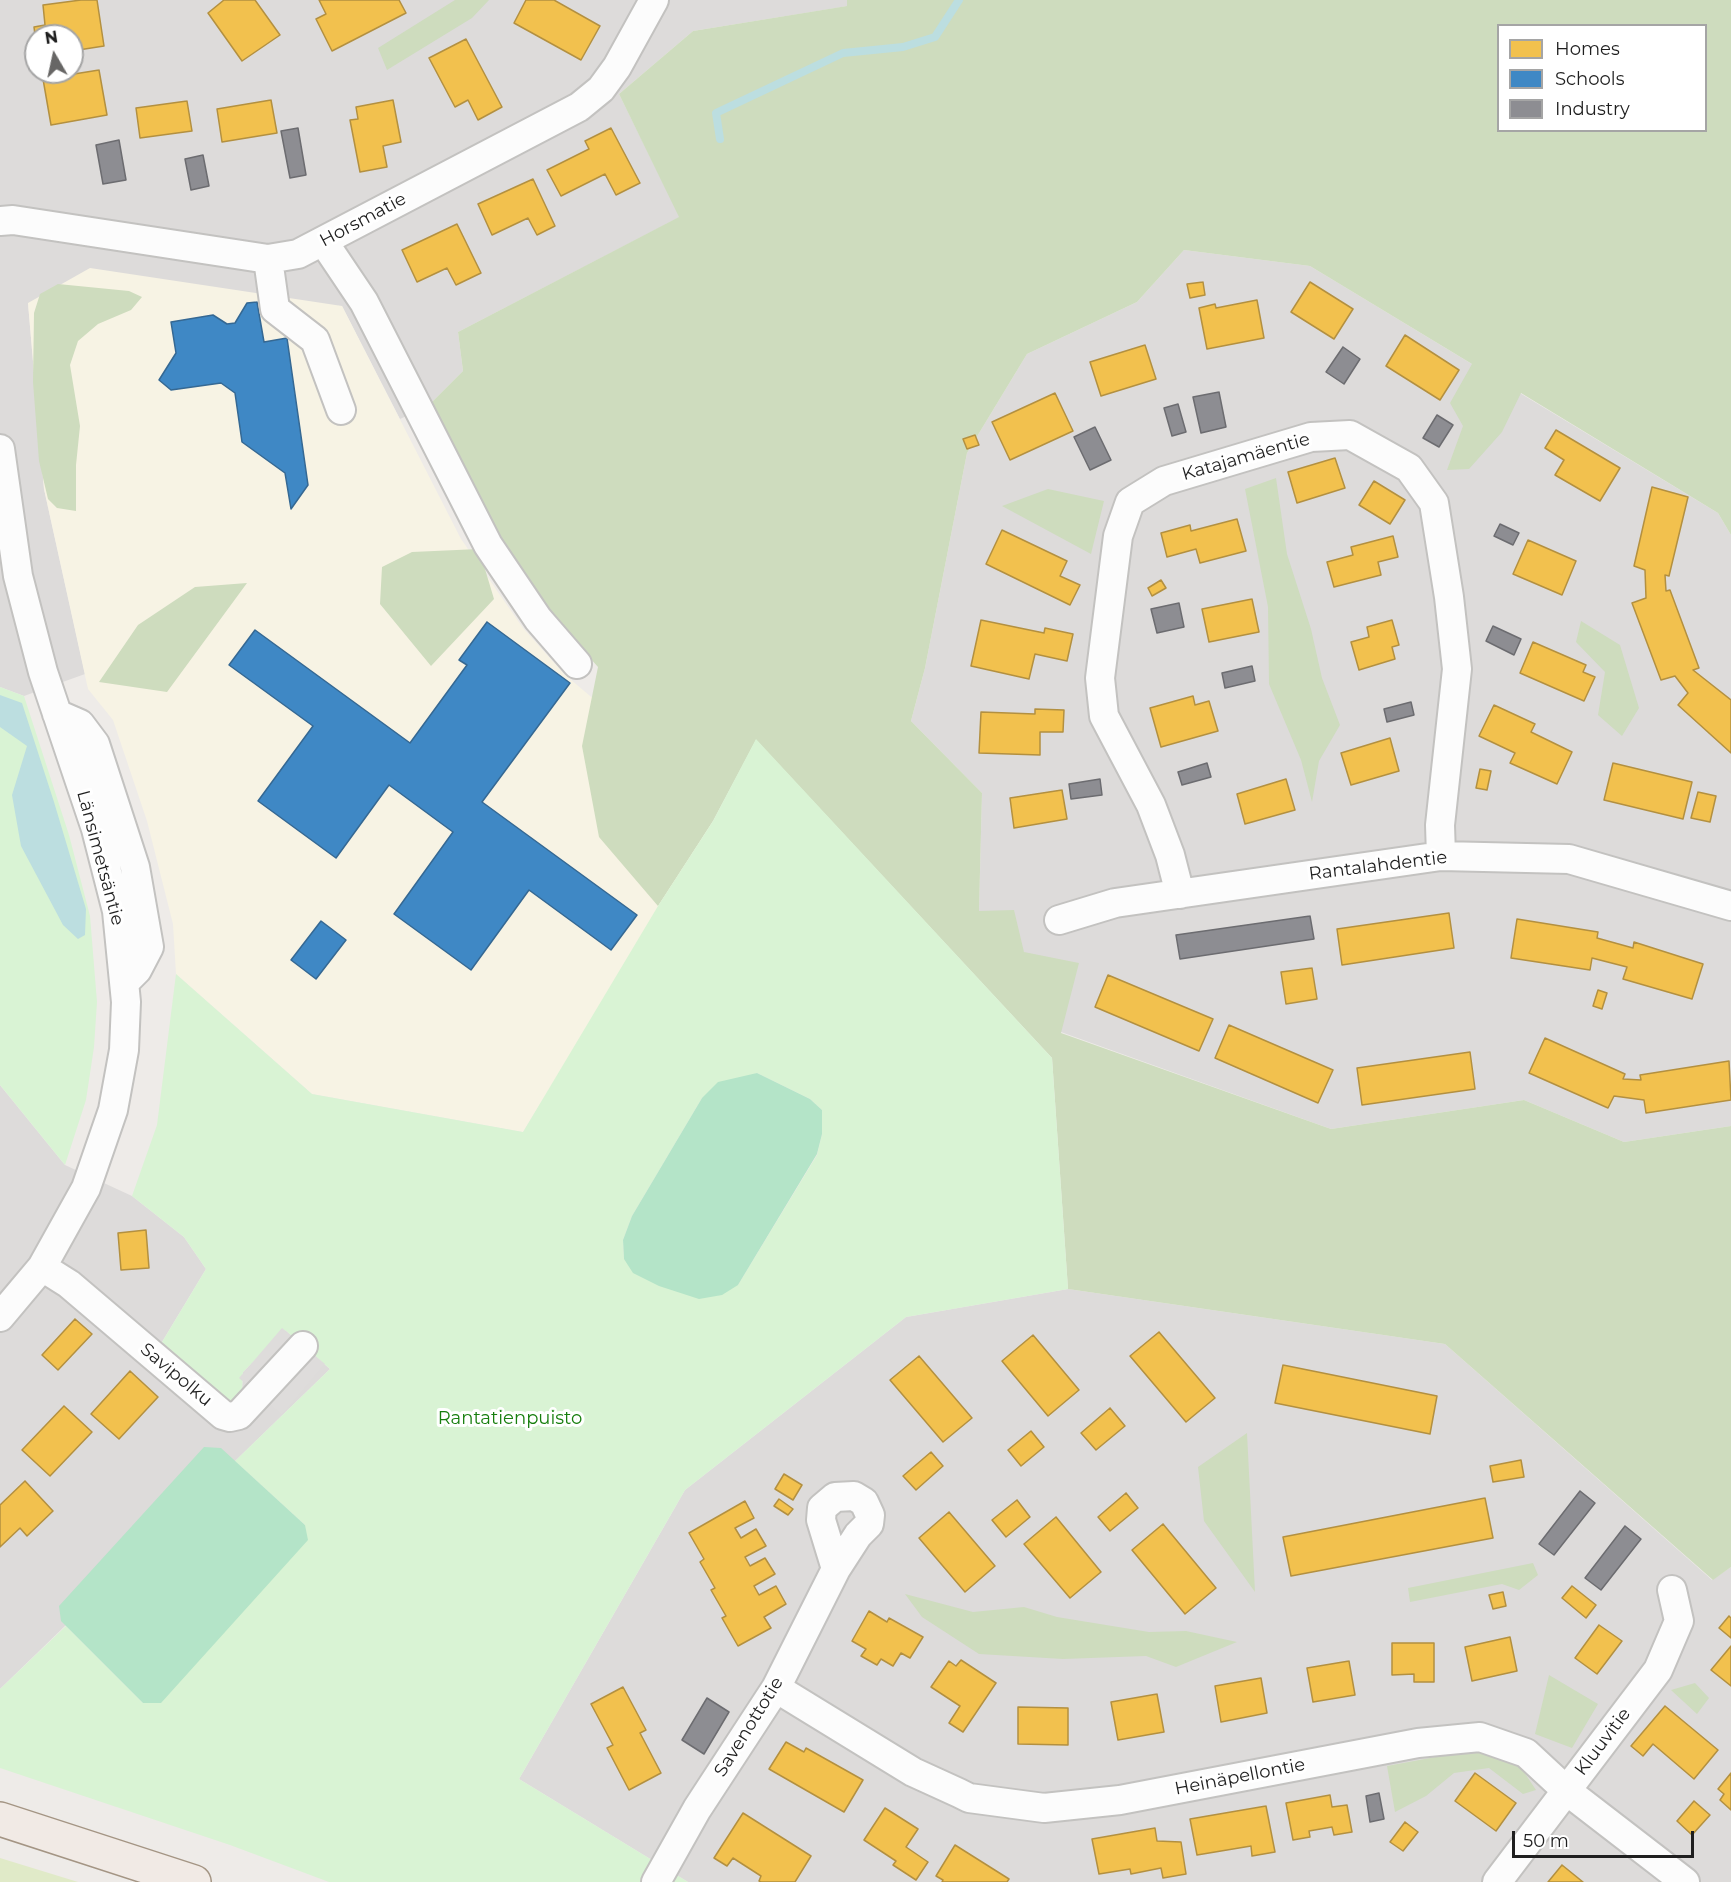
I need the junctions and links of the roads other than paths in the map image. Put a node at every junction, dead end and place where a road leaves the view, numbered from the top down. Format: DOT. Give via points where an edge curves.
graph roads {
  1 [pos="654,0"];
  2 [pos="0,221"];
  3 [pos="323,241"];
  4 [pos="268,259"];
  5 [pos="341,410"];
  6 [pos="0,449"];
  7 [pos="577,664"];
  8 [pos="1442,856"];
  9 [pos="1180,894"];
  10 [pos="1731,906"];
  11 [pos="1059,920"];
  12 [pos="42,1267"];
  13 [pos="0,1317"];
  14 [pos="303,1346"];
  15 [pos="837,1569"];
  16 [pos="1672,1590"];
  17 [pos="776,1688"];
  18 [pos="1567,1791"];
  19 [pos="0,1819"];
  20 [pos="194,1882"];
  21 [pos="656,1882"];
  22 [pos="1497,1882"];
  23 [pos="1685,1882"];
  1 -- 3 [label="street, Horsmatie" via="617,67 601,89 579,106"];
  2 -- 4 [label="street, Horsmatie"];
  3 -- 4 [label="street, Horsmatie" via="298,254"];
  3 -- 7 [label="street" via="364,302 488,545 538,619"];
  4 -- 5 [label="street" via="274,309 315,340"];
  6 -- 12 [label="street, Länsimetsäntie" via="18,576 57,714 96,829 114,900 125,982 124,1050 113,1110 86,1188"];
  8 -- 9 [label="street, Rantalahdentie"];
  8 -- 9 [label="street, Katajamäentie" via="1440,825 1456,669 1434,503 1409,468 1350,435 1311,437 1164,481 1130,502 1118,536 1100,678 1104,716 1151,805"];
  8 -- 10 [label="street, Rantalahdentie" via="1569,859"];
  9 -- 11 [label="street, Rantalahdentie" via="1115,903"];
  12 -- 13 [label="street, Länsimetsäntie"];
  12 -- 14 [label="street, Savipolku" via="69,1284 230,1417 239,1415"];
  15 -- 17 [label="street, Savenottotie"];
  16 -- 18 [label="street, Kluuvitie" via="1679,1621 1658,1670"];
  17 -- 18 [label="street, Heinäpellontie" via="913,1772 969,1798 1044,1808 1120,1800 1418,1743 1480,1737 1526,1753"];
  17 -- 21 [label="street, Savenottotie" via="697,1809"];
  18 -- 22 [label="street, Kluuvitie"];
  18 -- 23 [label="street, Heinäpellontie"];
  19 -- 20 [label="main road"];
}
